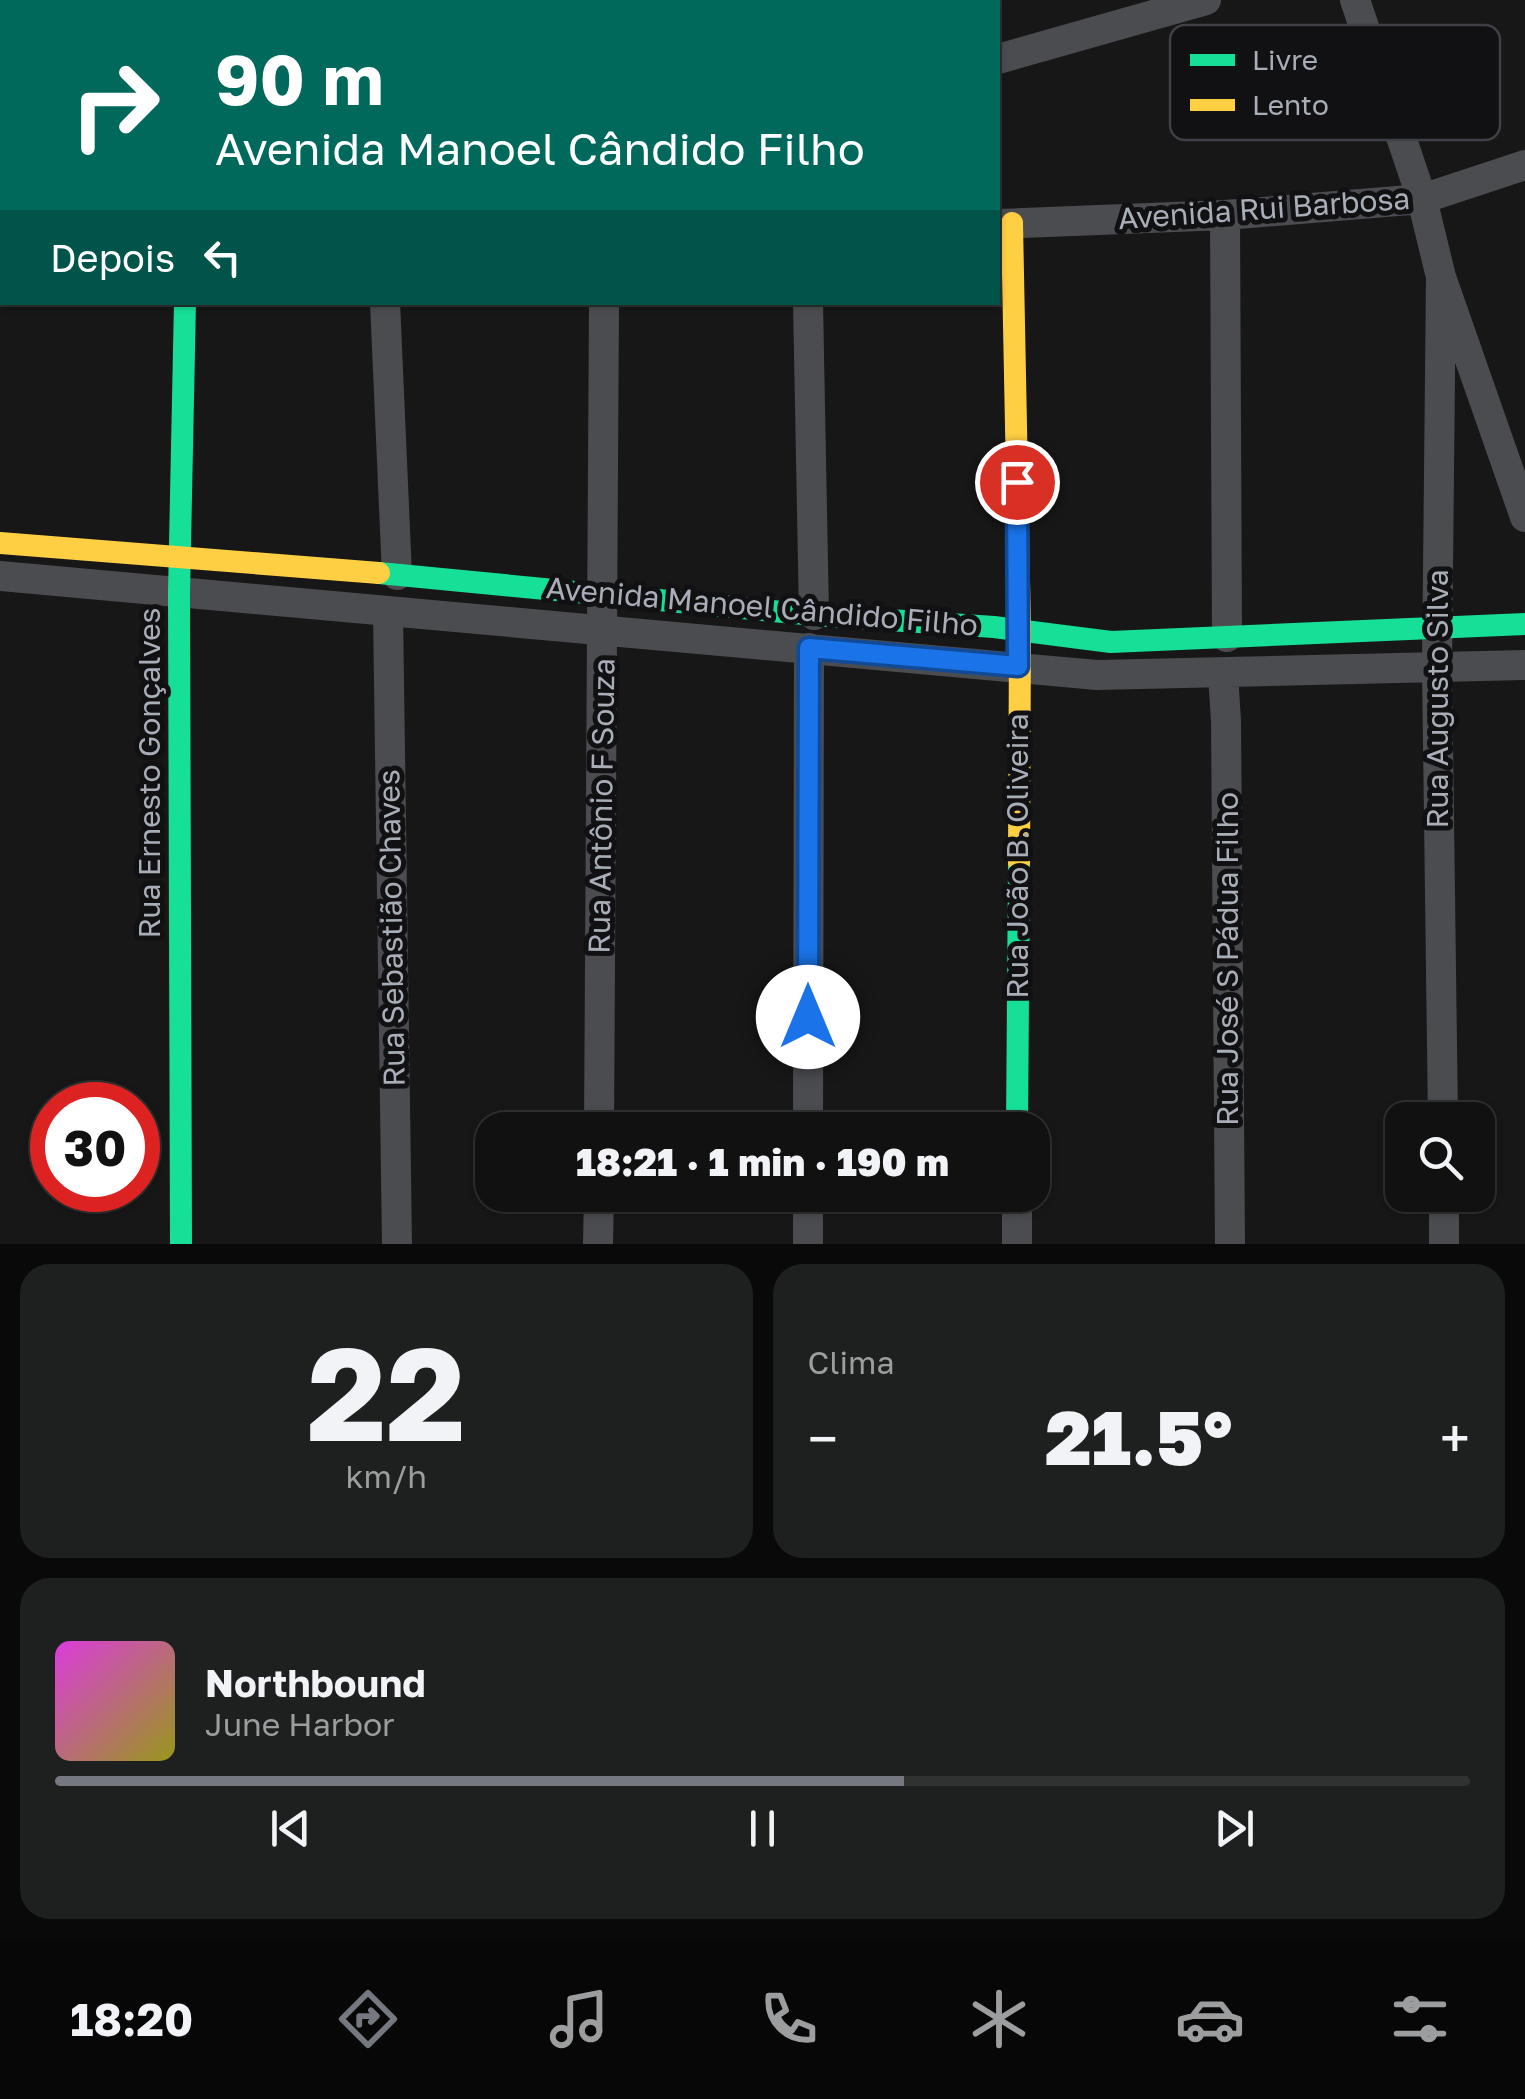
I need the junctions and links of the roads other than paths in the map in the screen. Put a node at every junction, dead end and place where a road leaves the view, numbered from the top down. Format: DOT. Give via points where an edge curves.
graph roads {
  1 [pos="1206,0"];
  2 [pos="1355,0"];
  3 [pos="1363,25"];
  4 [pos="1000,58"];
  5 [pos="1402,140"];
  6 [pos="1525,165"];
  7 [pos="1422,200"];
  8 [pos="1225,215"];
  9 [pos="1005,224"];
  10 [pos="1441,277"];
  11 [pos="186,305"];
  12 [pos="385,305"];
  13 [pos="604,305"];
  14 [pos="808,305"];
  15 [pos="1525,517"];
  16 [pos="0,542"];
  17 [pos="180,556"];
  18 [pos="397,575"];
  19 [pos="0,576"];
  20 [pos="179,593"];
  21 [pos="604,594"];
  22 [pos="388,612"];
  23 [pos="814,614"];
  24 [pos="1525,624"];
  25 [pos="1437,628"];
  26 [pos="604,630"];
  27 [pos="1020,630"];
  28 [pos="1227,637"];
  29 [pos="809,648"];
  30 [pos="1525,664"];
  31 [pos="1018,666"];
  32 [pos="1436,668"];
  33 [pos="1223,674"];
  34 [pos="1443,1102"];
  35 [pos="599,1112"];
  36 [pos="808,1112"];
  37 [pos="1017,1112"];
  38 [pos="598,1212"];
  39 [pos="808,1212"];
  40 [pos="1017,1212"];
  41 [pos="1444,1212"];
  42 [pos="181,1244"];
  43 [pos="397,1244"];
  44 [pos="598,1244"];
  45 [pos="808,1244"];
  46 [pos="1017,1244"];
  47 [pos="1230,1244"];
  48 [pos="1444,1244"];
  1 -- 4 [label="street"];
  2 -- 3 [label="street"];
  5 -- 7 [label="street"];
  6 -- 7 [label="street, Avenida Rui Barbosa"];
  7 -- 8 [label="street, Avenida Rui Barbosa"];
  7 -- 10 [label="street"];
  8 -- 9 [label="street, Avenida Rui Barbosa"];
  8 -- 28 [label="street"];
  9 -- 27 [label="street, Rua João B. Oliveira"];
  10 -- 15 [label="street"];
  10 -- 25 [label="street, Rua Augusto Silva"];
  11 -- 17 [label="street, Rua Ernesto Gonçalves"];
  12 -- 18 [label="street"];
  13 -- 21 [label="street, Rua Antônio F Souza"];
  14 -- 23 [label="street"];
  16 -- 17 [label="street, Avenida Manoel Cândido Filho"];
  17 -- 18 [label="street, Avenida Manoel Cândido Filho"];
  17 -- 20 [label="street, Rua Ernesto Gonçalves"];
  18 -- 21 [label="street, Avenida Manoel Cândido Filho"];
  19 -- 20 [label="street, Avenida Manoel Cândido Filho"];
  20 -- 22 [label="street, Avenida Manoel Cândido Filho"];
  20 -- 42 [label="street, Rua Ernesto Gonçalves"];
  21 -- 23 [label="street, Avenida Manoel Cândido Filho"];
  21 -- 26 [label="street, Rua Antônio F Souza"];
  22 -- 26 [label="street, Avenida Manoel Cândido Filho"];
  22 -- 43 [label="street, Rua Sebastião Chaves"];
  23 -- 27 [label="street, Avenida Manoel Cândido Filho"];
  24 -- 25 [label="street, Avenida Manoel Cândido Filho"];
  25 -- 28 [label="street, Avenida Manoel Cândido Filho"];
  25 -- 32 [label="street, Rua Augusto Silva"];
  26 -- 29 [label="street, Avenida Manoel Cândido Filho"];
  26 -- 35 [label="street, Rua Antônio F Souza"];
  27 -- 28 [label="street, Avenida Manoel Cândido Filho" via="1110,642"];
  27 -- 31 [label="street, Rua João B. Oliveira"];
  29 -- 31 [label="street, Avenida Manoel Cândido Filho"];
  29 -- 36 [label="street"];
  30 -- 32 [label="street, Avenida Manoel Cândido Filho"];
  31 -- 33 [label="street, Avenida Manoel Cândido Filho" via="1096,676"];
  31 -- 37 [label="street, Rua João B. Oliveira"];
  32 -- 33 [label="street, Avenida Manoel Cândido Filho"];
  32 -- 34 [label="street, Rua Augusto Silva"];
  33 -- 47 [label="street, Rua José S Pádua Filho"];
  38 -- 44 [label="street"];
  39 -- 45 [label="street"];
  40 -- 46 [label="street"];
  41 -- 48 [label="street"];
}
